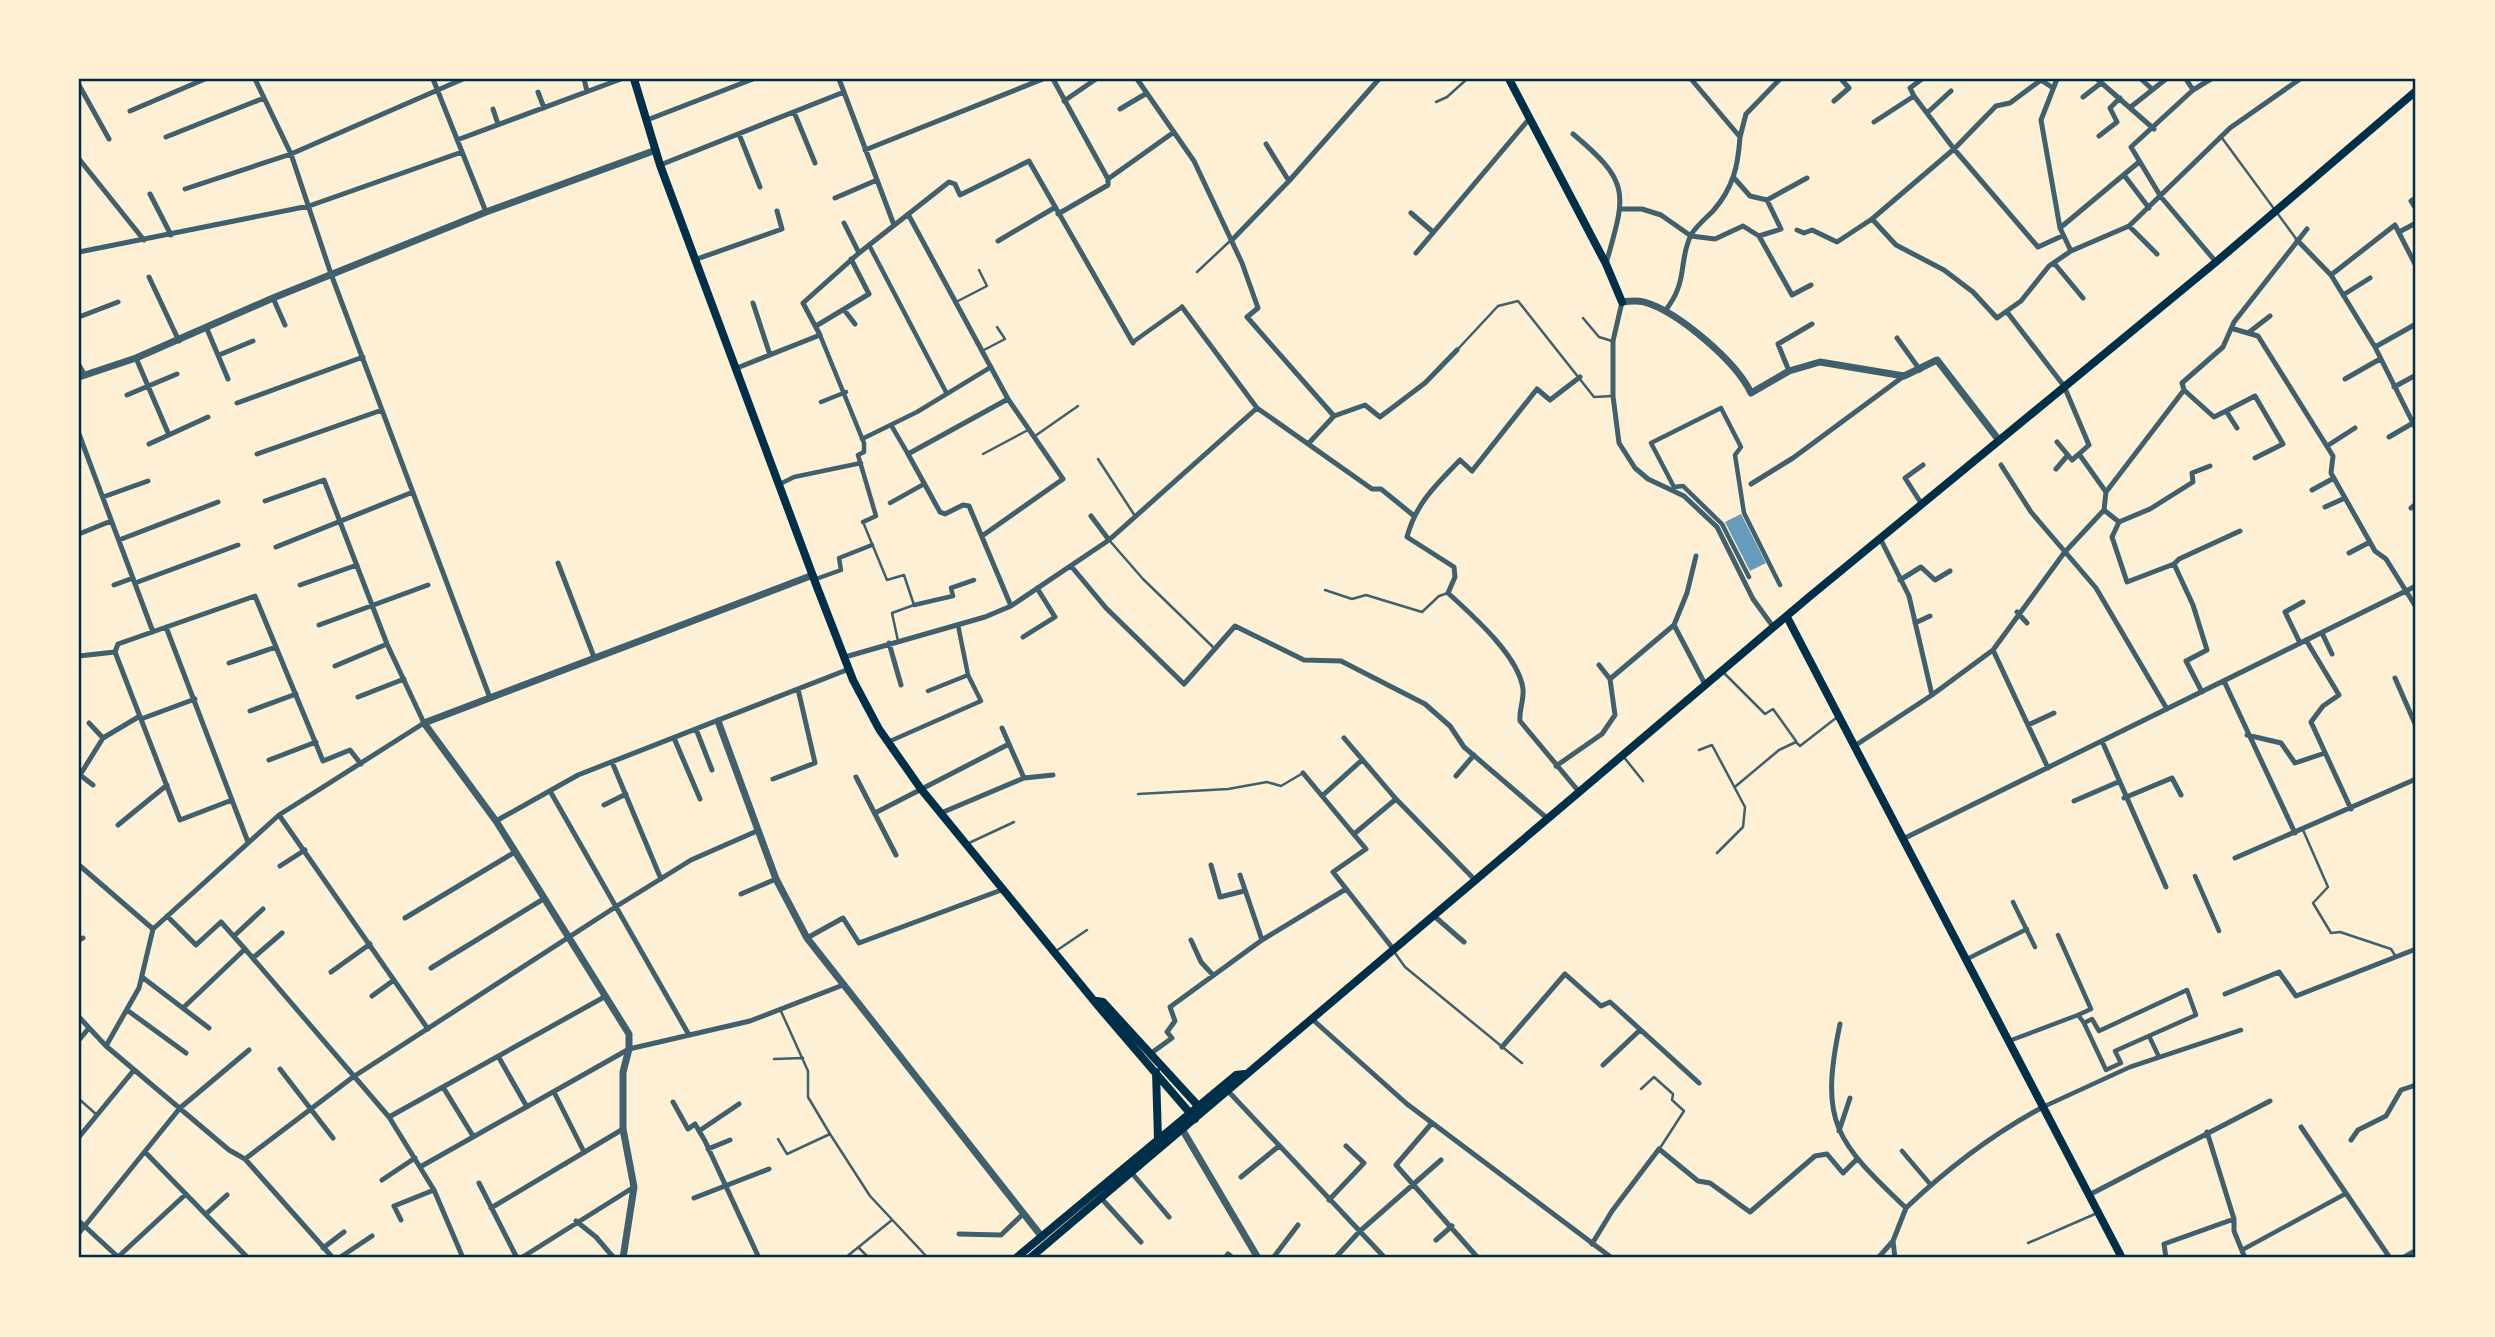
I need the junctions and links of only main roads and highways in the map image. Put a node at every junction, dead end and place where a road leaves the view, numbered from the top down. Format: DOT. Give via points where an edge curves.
graph roads {
  1 [pos="634,79"];
  2 [pos="1509,79"];
  3 [pos="2416,91"];
  4 [pos="1622,302"];
  5 [pos="1787,617"];
  6 [pos="1097,1001"];
  7 [pos="1156,1072"];
  8 [pos="1244,1074"];
  9 [pos="1200,1109"];
  10 [pos="1192,1115"];
  11 [pos="1158,1139"];
  12 [pos="1045,1240"];
  13 [pos="1016,1258"];
  14 [pos="1030,1258"];
  15 [pos="2122,1258"];
  1 -- 6 [label="main road" via="660,165 849,669 888,742 922,789"];
  2 -- 4 [label="main road"];
  3 -- 5 [label="main road"];
  5 -- 8 [label="main road"];
  5 -- 15 [label="main road"];
  6 -- 7 [label="main road"];
  6 -- 9 [label="main road" via="1103,1002"];
  7 -- 10 [label="main road"];
  7 -- 11 [label="main road"];
  8 -- 9 [label="main road"];
  8 -- 9 [label="main road" via="1236,1075"];
  9 -- 10 [label="main road"];
  10 -- 11 [label="main road"];
  10 -- 12 [label="main road" via="1182,1129 1101,1198"];
  11 -- 12 [label="main road"];
  12 -- 13 [label="main road"];
  12 -- 14 [label="main road"];
}
